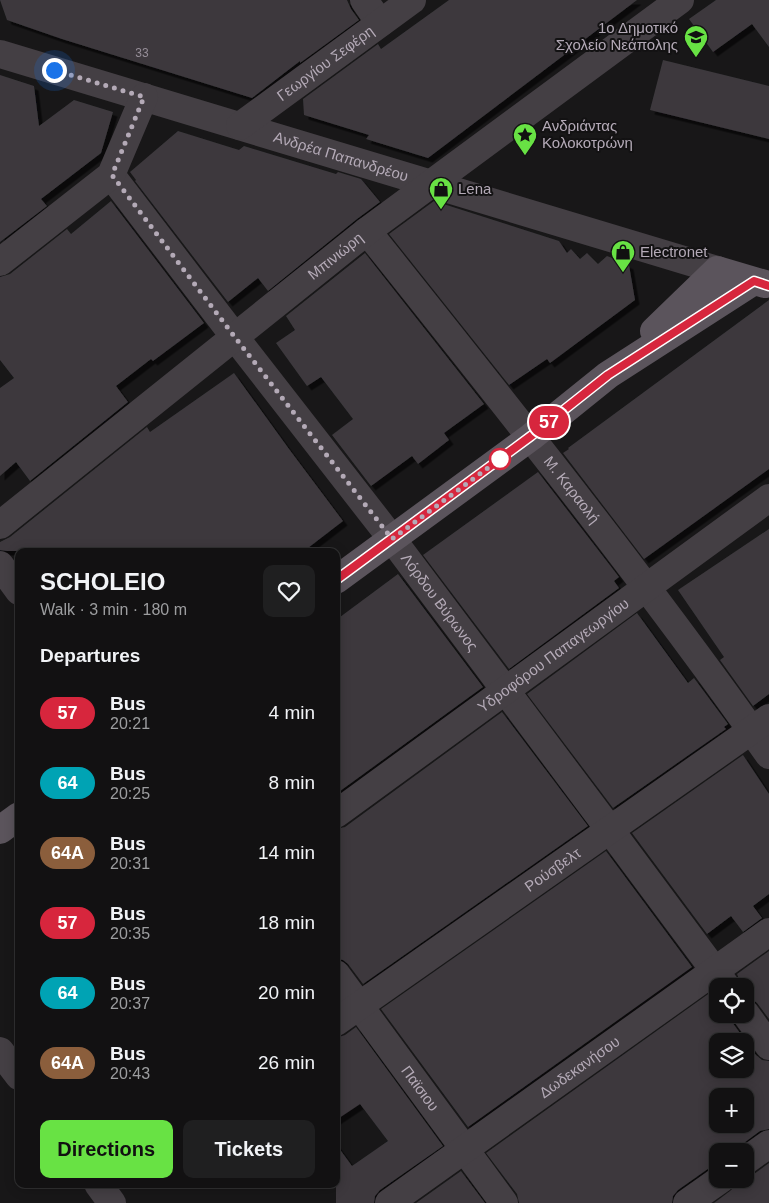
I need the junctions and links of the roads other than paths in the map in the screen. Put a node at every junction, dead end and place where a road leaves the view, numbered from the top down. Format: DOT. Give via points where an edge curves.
graph roads {
  1 [pos="364,0"];
  2 [pos="412,0"];
  3 [pos="680,0"];
  4 [pos="380,23"];
  5 [pos="0,54"];
  6 [pos="144,97"];
  7 [pos="240,126"];
  8 [pos="112,175"];
  9 [pos="431,184"];
  10 [pos="367,231"];
  11 [pos="0,262"];
  12 [pos="718,270"];
  13 [pos="764,279"];
  14 [pos="234,336"];
  15 [pos="608,375"];
  16 [pos="531,436"];
  17 [pos="769,498"];
  18 [pos="0,525"];
  19 [pos="392,539"];
  20 [pos="0,565"];
  21 [pos="340,577"];
  22 [pos="15,586"];
  23 [pos="646,587"];
  24 [pos="505,690"];
  25 [pos="760,724"];
  26 [pos="769,755"];
  27 [pos="340,811"];
  28 [pos="15,819"];
  29 [pos="0,830"];
  30 [pos="610,830"];
  31 [pos="769,932"];
  32 [pos="721,978"];
  33 [pos="340,980"];
  34 [pos="709,986"];
  35 [pos="359,1006"];
  36 [pos="340,1019"];
  37 [pos="753,1023"];
  38 [pos="769,1046"];
  39 [pos="769,1144"];
  40 [pos="464,1150"];
  41 [pos="754,1155"];
  42 [pos="709,1187"];
  43 [pos="389,1203"];
  44 [pos="504,1203"];
  45 [pos="687,1203"];
  1 -- 4 [label="street"];
  2 -- 4 [label="street, Γεωργίου Σεφέρη"];
  3 -- 9 [label="street, Μπινιώρη"];
  4 -- 7 [label="street, Γεωργίου Σεφέρη"];
  5 -- 6 [label="street, Ανδρέα Παπανδρέου"];
  6 -- 7 [label="street, Ανδρέα Παπανδρέου"];
  6 -- 8 [label="street"];
  7 -- 9 [label="street, Ανδρέα Παπανδρέου"];
  8 -- 11 [label="street"];
  8 -- 14 [label="street, Λόρδου Βύρωνος"];
  9 -- 10 [label="street, Μπινιώρη"];
  9 -- 12 [label="street, Ανδρέα Παπανδρέου"];
  10 -- 14 [label="street, Μπινιώρη"];
  10 -- 16 [label="street, Μ. Καραολή"];
  12 -- 13 [label="main road, Ανδρέα Παπανδρέου"];
  12 -- 15 [label="main road"];
  13 -- 15 [label="main road"];
  14 -- 18 [label="street, Μπινιώρη"];
  14 -- 19 [label="street, Λόρδου Βύρωνος"];
  15 -- 16 [label="main road"];
  16 -- 19 [label="main road"];
  16 -- 23 [label="street, Μ. Καραολή"];
  17 -- 23 [label="street, Υδροφόρου Παπαγεωργίου"];
  19 -- 21 [label="main road"];
  19 -- 24 [label="street, Λόρδου Βύρωνος"];
  20 -- 22 [label="street"];
  23 -- 24 [label="street, Υδροφόρου Παπαγεωργίου"];
  23 -- 25 [label="street, Μ. Καραολή"];
  24 -- 27 [label="street, Υδροφόρου Παπαγεωργίου"];
  24 -- 30 [label="street, Λόρδου Βύρωνος"];
  25 -- 26 [label="street, Μ. Καραολή"];
  25 -- 30 [label="street, Ρούσβελτ"];
  28 -- 29 [label="main road"];
  30 -- 32 [label="street, Λόρδου Βύρωνος"];
  30 -- 35 [label="street, Ρούσβελτ"];
  31 -- 32 [label="street, Δωδεκανήσου"];
  33 -- 35 [label="street, Παϊσιου"];
  34 -- 40 [label="street, Δωδεκανήσου"];
  35 -- 36 [label="street, Ρούσβελτ"];
  35 -- 40 [label="street, Παϊσιου"];
  37 -- 38 [label="street"];
  39 -- 41 [label="street"];
  40 -- 43 [label="street, Δωδεκανήσου"];
  40 -- 44 [label="street, Παϊσιου"];
  42 -- 45 [label="street"];
}
